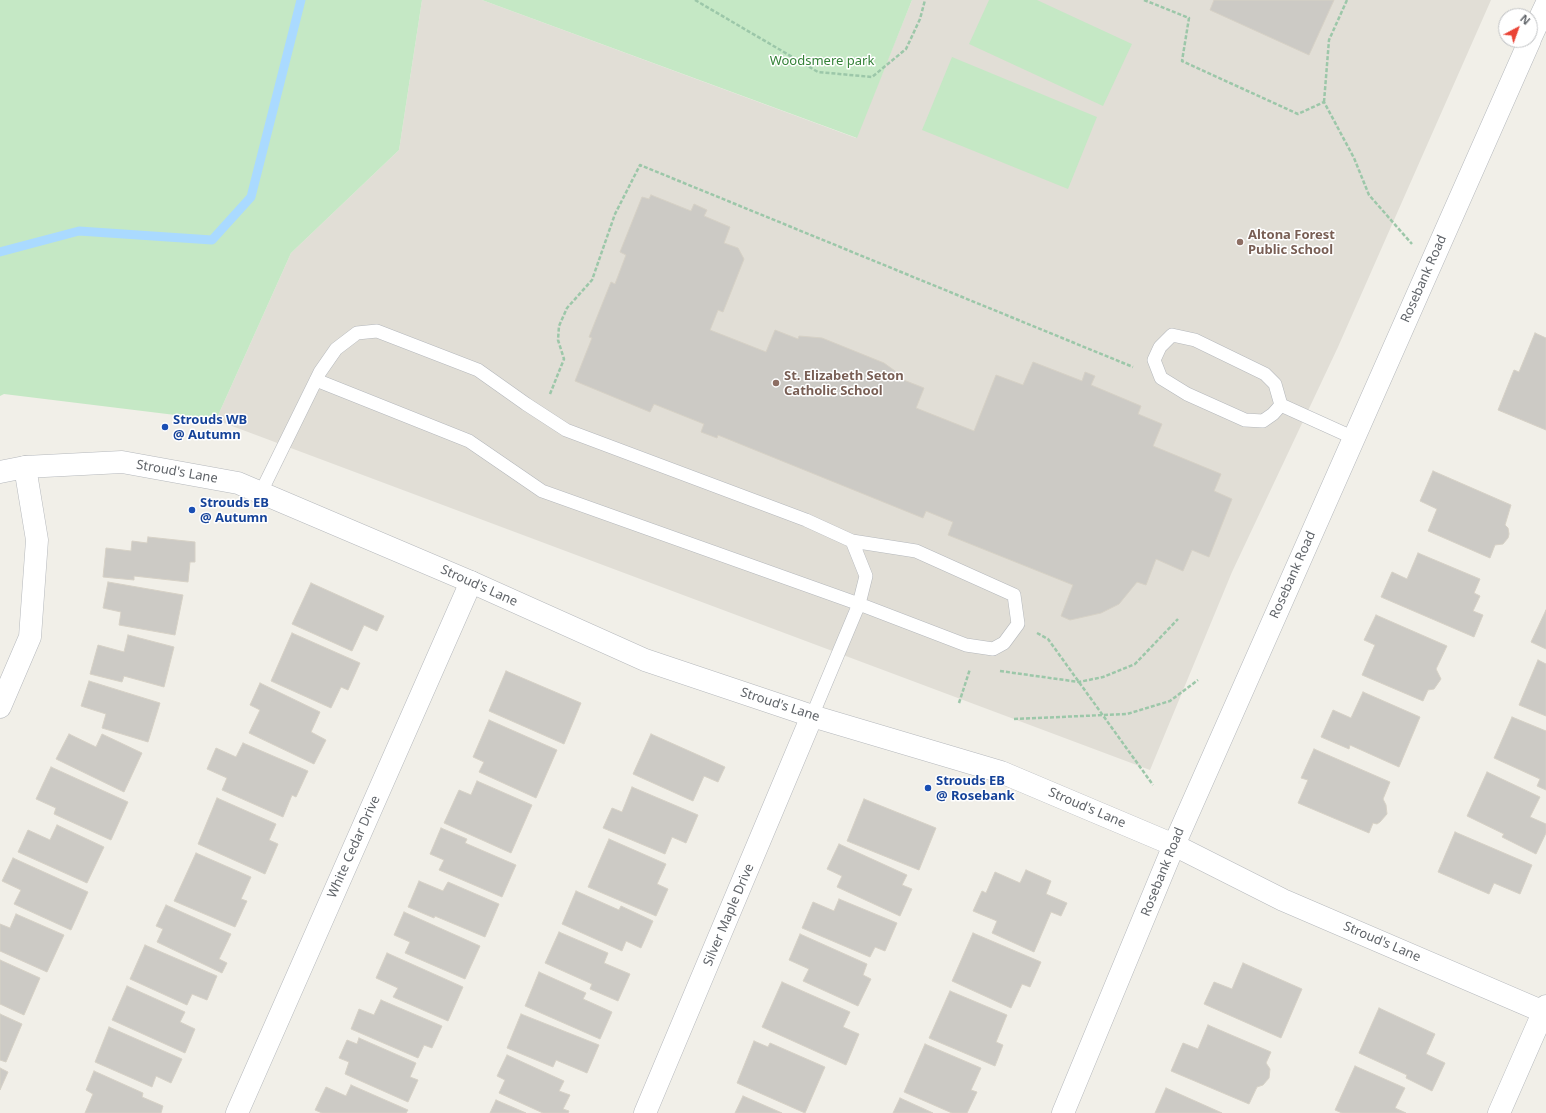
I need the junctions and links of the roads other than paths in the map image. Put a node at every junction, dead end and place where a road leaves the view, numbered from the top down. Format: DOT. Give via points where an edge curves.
graph roads {
  1 [pos="1546,5"];
  2 [pos="1538,22"];
  3 [pos="1526,48"];
  4 [pos="316,380"];
  5 [pos="1281,405"];
  6 [pos="1354,438"];
  7 [pos="25,467"];
  8 [pos="0,472"];
  9 [pos="261,492"];
  10 [pos="852,541"];
  11 [pos="471,582"];
  12 [pos="859,604"];
  13 [pos="0,707"];
  14 [pos="812,716"];
  15 [pos="1174,845"];
  16 [pos="1545,1010"];
  17 [pos="238,1113"];
  18 [pos="645,1113"];
  19 [pos="1063,1113"];
  20 [pos="1499,1113"];
  1 -- 2 [label="street, Rosebank Road"];
  3 -- 6 [label="street, Rosebank Road"];
  4 -- 9 [label="lane"];
  4 -- 10 [label="lane" via="336,349 357,333 377,331 478,370 566,430 806,520"];
  4 -- 12 [label="lane" via="469,440 542,491"];
  5 -- 5 [label="lane" via="1275,384 1264,374 1195,340 1172,335 1160,347 1154,360 1161,378 1187,394 1245,420 1263,421"];
  5 -- 6 [label="lane"];
  6 -- 15 [label="street, Rosebank Road"];
  7 -- 8 [label="street, Stroud's Lane"];
  7 -- 9 [label="street, Stroud's Lane" via="122,462 238,483"];
  7 -- 13 [label="street" via="37,540 30,637"];
  9 -- 11 [label="street, Stroud's Lane"];
  10 -- 12 [label="lane" via="866,576"];
  10 -- 12 [label="lane" via="916,551 1014,595 1018,624 1004,643 993,650 966,645"];
  11 -- 14 [label="street, Stroud's Lane" via="645,660"];
  11 -- 17 [label="street, White Cedar Drive"];
  12 -- 14 [label="lane"];
  14 -- 15 [label="street, Stroud's Lane" via="1001,772"];
  14 -- 18 [label="street, Silver Maple Drive"];
  15 -- 16 [label="street, Stroud's Lane" via="1284,900"];
  15 -- 19 [label="street, Rosebank Road"];
  16 -- 20 [label="street"];
}
